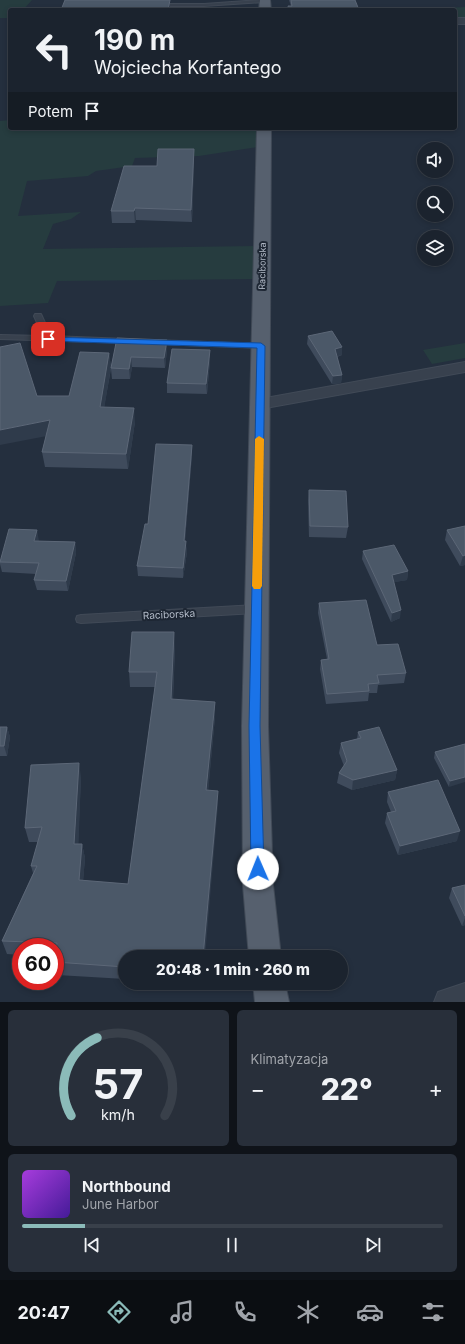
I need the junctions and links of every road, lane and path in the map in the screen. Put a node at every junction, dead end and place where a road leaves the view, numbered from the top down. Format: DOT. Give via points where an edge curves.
graph roads {
  1 [pos="265,0"];
  2 [pos="154,6"];
  3 [pos="195,8"];
  4 [pos="264,130"];
  5 [pos="38,316"];
  6 [pos="0,337"];
  7 [pos="48,339"];
  8 [pos="135,342"];
  9 [pos="151,342"];
  10 [pos="261,346"];
  11 [pos="465,367"];
  12 [pos="260,404"];
  13 [pos="257,609"];
  14 [pos="81,619"];
  15 [pos="265,950"];
  16 [pos="270,990"];
  17 [pos="465,996"];
  18 [pos="272,1002"];
  19 [pos="448,1002"];
  1 -- 3 [label="lane"];
  2 -- 3 [label="lane"];
  4 -- 10 [label="main road, Raciborska"];
  5 -- 7 [label="lane"];
  6 -- 7 [label="lane"];
  7 -- 8 [label="lane"];
  9 -- 10 [label="lane"];
  10 -- 12 [label="main road, Raciborska"];
  11 -- 12 [label="street"];
  12 -- 13 [label="main road, Raciborska"];
  13 -- 14 [label="lane, Raciborska"];
  13 -- 15 [label="main road, Raciborska" via="255,726 258,885"];
  16 -- 18 [label="main road"];
  17 -- 19 [label="street"];
}
